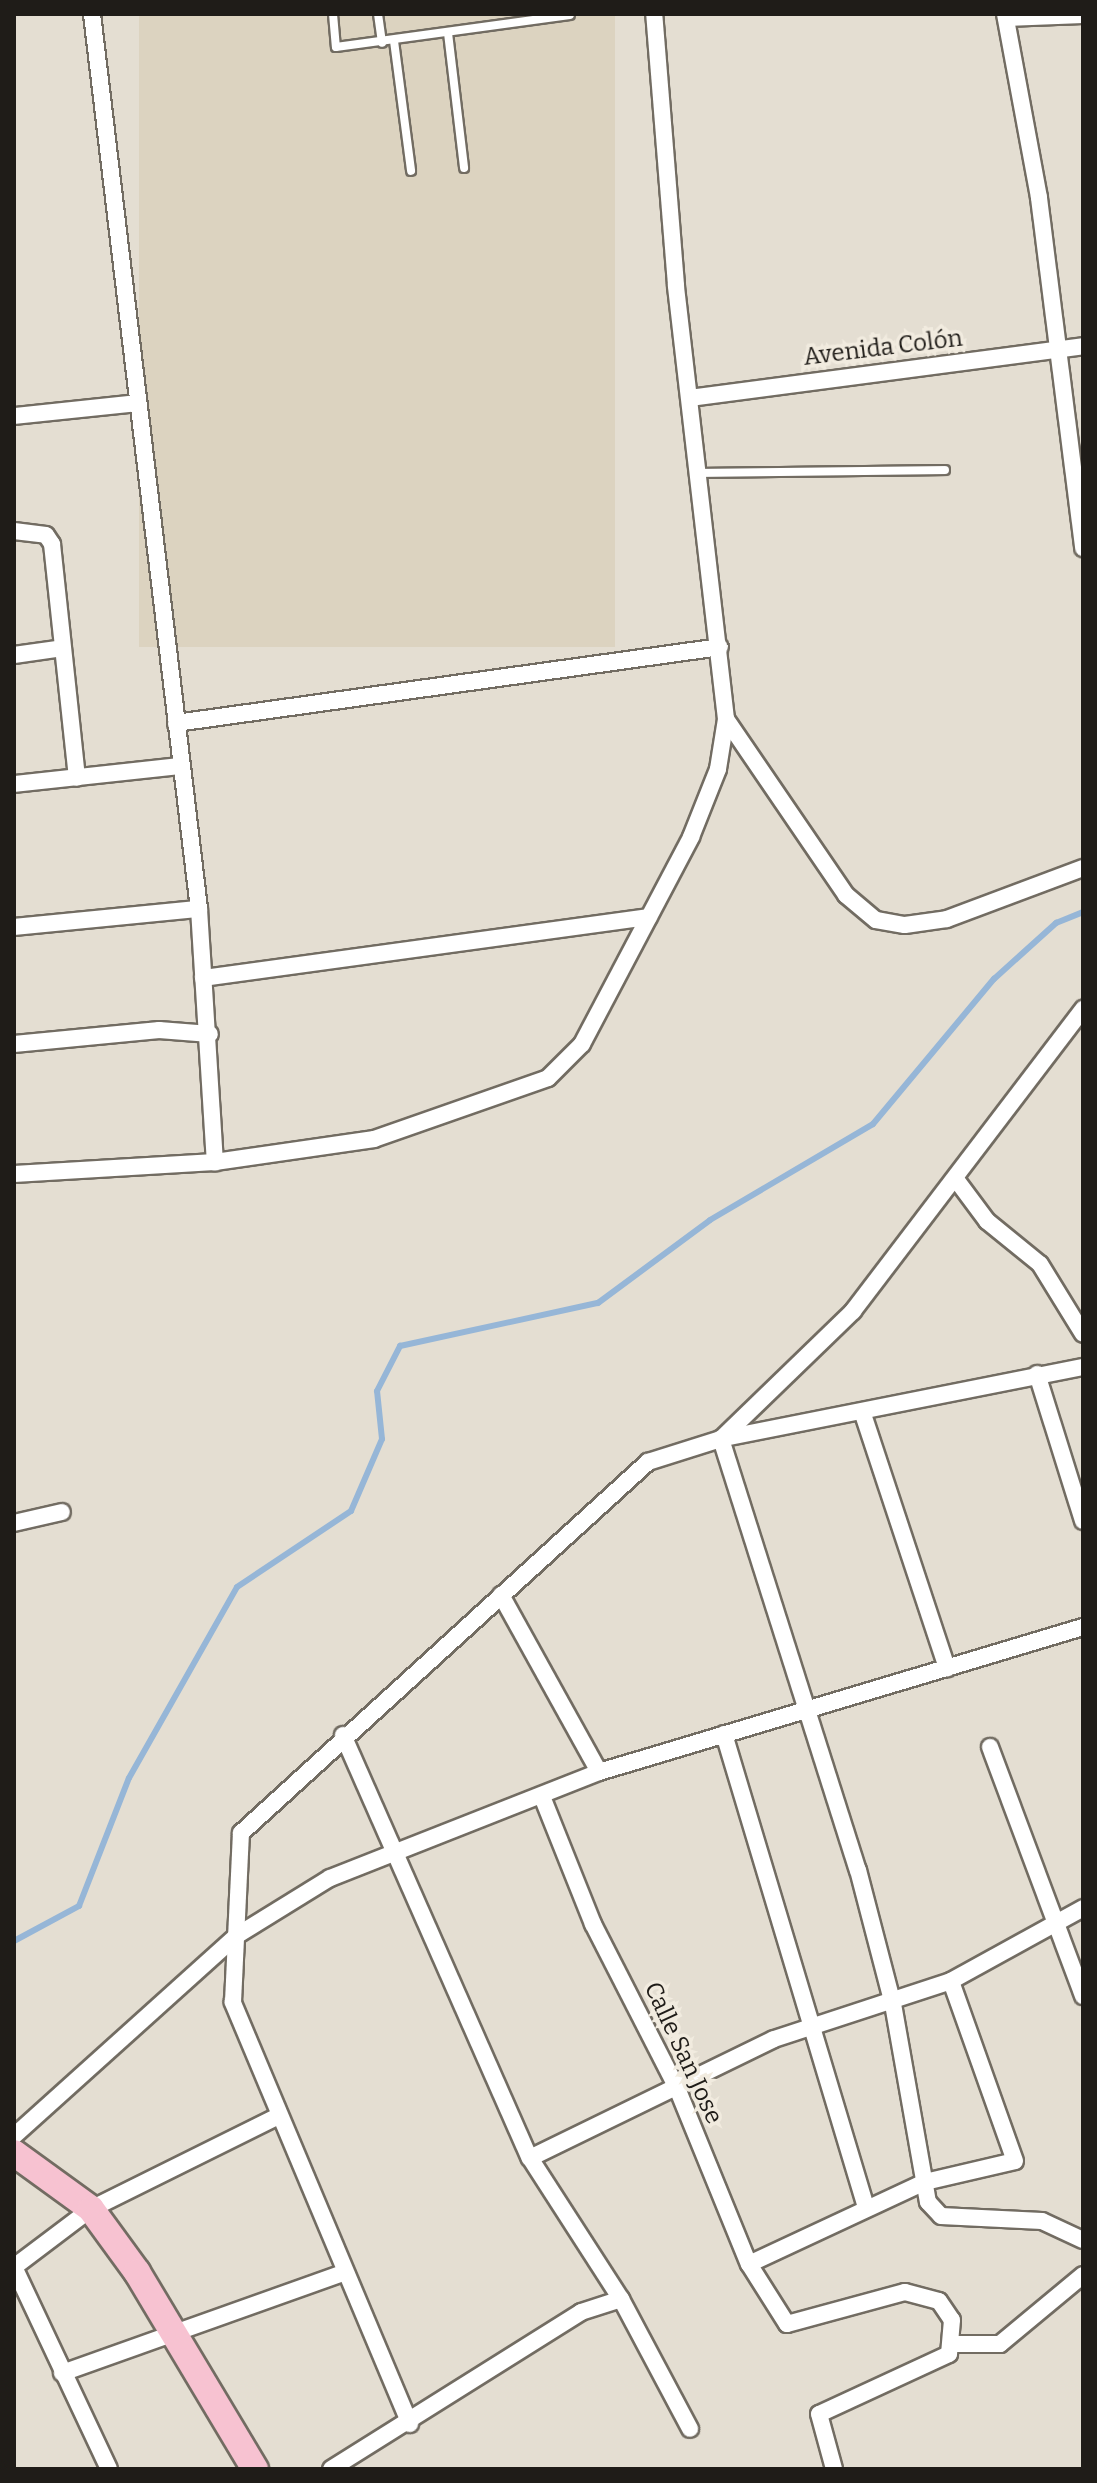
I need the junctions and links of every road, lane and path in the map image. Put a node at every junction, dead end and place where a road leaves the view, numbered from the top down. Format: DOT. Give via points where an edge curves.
graph roads {
  1 [pos="92,14"];
  2 [pos="333,14"];
  3 [pos="378,14"];
  4 [pos="654,14"];
  5 [pos="570,15"];
  6 [pos="1083,15"];
  7 [pos="1006,16"];
  8 [pos="448,33"];
  9 [pos="394,41"];
  10 [pos="382,43"];
  11 [pos="464,168"];
  12 [pos="411,171"];
  13 [pos="1083,346"];
  14 [pos="1060,349"];
  15 [pos="690,398"];
  16 [pos="137,403"];
  17 [pos="14,416"];
  18 [pos="945,470"];
  19 [pos="699,473"];
  20 [pos="14,531"];
  21 [pos="1083,548"];
  22 [pos="720,647"];
  23 [pos="63,648"];
  24 [pos="14,655"];
  25 [pos="726,719"];
  26 [pos="176,723"];
  27 [pos="181,766"];
  28 [pos="77,778"];
  29 [pos="14,784"];
  30 [pos="1083,868"];
  31 [pos="199,909"];
  32 [pos="649,917"];
  33 [pos="14,927"];
  34 [pos="203,978"];
  35 [pos="1083,1009"];
  36 [pos="210,1034"];
  37 [pos="14,1044"];
  38 [pos="215,1162"];
  39 [pos="14,1174"];
  40 [pos="958,1182"];
  41 [pos="1083,1334"];
  42 [pos="1083,1367"];
  43 [pos="1037,1374"];
  44 [pos="863,1414"];
  45 [pos="721,1439"];
  46 [pos="62,1512"];
  47 [pos="1083,1521"];
  48 [pos="14,1523"];
  49 [pos="501,1595"];
  50 [pos="1083,1627"];
  51 [pos="947,1668"];
  52 [pos="812,1711"];
  53 [pos="724,1734"];
  54 [pos="343,1735"];
  55 [pos="990,1747"];
  56 [pos="599,1772"];
  57 [pos="543,1799"];
  58 [pos="392,1848"];
  59 [pos="1083,1908"];
  60 [pos="1052,1924"];
  61 [pos="236,1936"];
  62 [pos="951,1981"];
  63 [pos="1083,1996"];
  64 [pos="893,2004"];
  65 [pos="813,2029"];
  66 [pos="677,2088"];
  67 [pos="276,2117"];
  68 [pos="14,2136"];
  69 [pos="14,2153"];
  70 [pos="530,2158"];
  71 [pos="925,2182"];
  72 [pos="866,2207"];
  73 [pos="91,2209"];
  74 [pos="1083,2240"];
  75 [pos="749,2264"];
  76 [pos="14,2267"];
  77 [pos="345,2272"];
  78 [pos="1083,2275"];
  79 [pos="621,2299"];
  80 [pos="170,2335"];
  81 [pos="954,2344"];
  82 [pos="62,2373"];
  83 [pos="410,2424"];
  84 [pos="690,2429"];
  85 [pos="109,2469"];
  86 [pos="255,2469"];
  87 [pos="331,2469"];
  88 [pos="834,2469"];
  1 -- 16 [label="street"];
  2 -- 10 [label="lane" via="336,47"];
  3 -- 10 [label="lane"];
  4 -- 15 [label="street"];
  5 -- 8 [label="lane"];
  6 -- 7 [label="street"];
  7 -- 14 [label="street"];
  8 -- 9 [label="lane"];
  8 -- 11 [label="lane"];
  9 -- 10 [label="lane"];
  9 -- 12 [label="lane"];
  13 -- 14 [label="street, Avenida Colón"];
  14 -- 15 [label="street, Avenida Colón"];
  14 -- 21 [label="street"];
  15 -- 19 [label="street"];
  16 -- 17 [label="street"];
  16 -- 26 [label="street"];
  18 -- 19 [label="lane"];
  19 -- 22 [label="street"];
  20 -- 23 [label="street" via="46,535 52,544"];
  22 -- 25 [label="street"];
  22 -- 26 [label="street"];
  23 -- 24 [label="street"];
  23 -- 28 [label="street"];
  25 -- 30 [label="street" via="846,895 876,920 905,925 947,919"];
  25 -- 32 [label="street" via="697,824"];
  26 -- 27 [label="street"];
  27 -- 28 [label="street"];
  27 -- 31 [label="street"];
  28 -- 29 [label="street"];
  31 -- 33 [label="street"];
  31 -- 34 [label="street"];
  32 -- 34 [label="street"];
  32 -- 38 [label="street" via="582,1044 548,1078 374,1139"];
  34 -- 36 [label="street"];
  35 -- 40 [label="street"];
  36 -- 37 [label="street" via="159,1030"];
  36 -- 38 [label="street"];
  38 -- 39 [label="street"];
  40 -- 41 [label="street" via="987,1221 1040,1264"];
  40 -- 45 [label="street" via="853,1311"];
  42 -- 43 [label="street"];
  43 -- 44 [label="street"];
  43 -- 47 [label="street"];
  44 -- 45 [label="street"];
  44 -- 51 [label="street"];
  45 -- 49 [label="street" via="648,1462"];
  45 -- 52 [label="street"];
  46 -- 48 [label="street"];
  49 -- 54 [label="street"];
  49 -- 56 [label="street"];
  50 -- 51 [label="street"];
  51 -- 52 [label="street"];
  52 -- 53 [label="street"];
  52 -- 64 [label="street"];
  53 -- 56 [label="street"];
  53 -- 65 [label="street"];
  54 -- 58 [label="street"];
  54 -- 61 [label="street" via="241,1833"];
  55 -- 60 [label="street"];
  56 -- 57 [label="street"];
  57 -- 58 [label="street"];
  57 -- 66 [label="street, Calle San Jose" via="593,1924"];
  58 -- 61 [label="street"];
  58 -- 70 [label="street"];
  59 -- 60 [label="street"];
  60 -- 62 [label="street"];
  60 -- 63 [label="street"];
  61 -- 67 [label="street" via="233,2002"];
  61 -- 68 [label="street"];
  62 -- 64 [label="street"];
  62 -- 71 [label="street" via="1015,2161"];
  64 -- 65 [label="street"];
  64 -- 71 [label="street"];
  65 -- 66 [label="street" via="774,2039"];
  65 -- 72 [label="street"];
  66 -- 70 [label="street"];
  66 -- 75 [label="street, Calle San Jose"];
  67 -- 73 [label="street"];
  67 -- 77 [label="street"];
  69 -- 73 [label="main road"];
  70 -- 79 [label="street"];
  71 -- 72 [label="street"];
  71 -- 74 [label="street" via="928,2202 941,2216 1042,2221"];
  72 -- 75 [label="street"];
  73 -- 76 [label="street"];
  73 -- 80 [label="main road" via="137,2272"];
  75 -- 81 [label="street, Calle San Jose" via="787,2324 914,2292 947,2310"];
  76 -- 82 [label="street"];
  77 -- 80 [label="street"];
  77 -- 83 [label="street"];
  78 -- 81 [label="street" via="1000,2344"];
  79 -- 83 [label="street" via="581,2312"];
  79 -- 84 [label="street"];
  80 -- 82 [label="street"];
  80 -- 86 [label="main road"];
  81 -- 88 [label="street" via="945,2357 822,2410 817,2427"];
  82 -- 85 [label="street"];
  83 -- 87 [label="street"];
}
